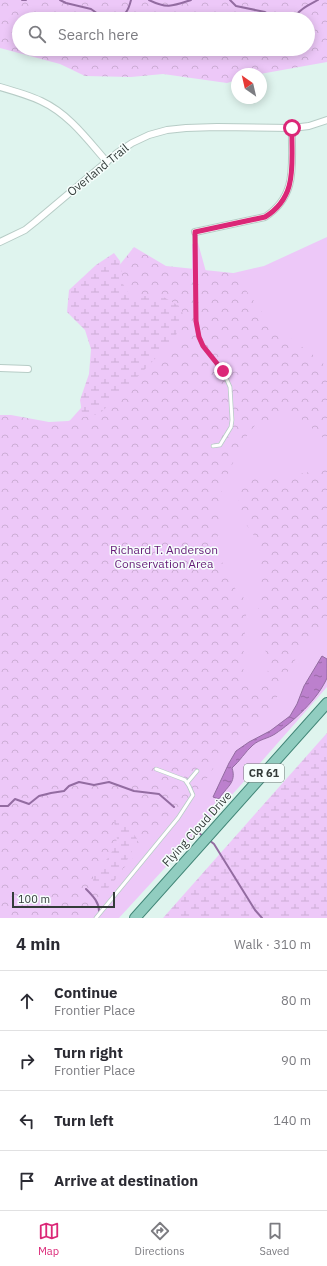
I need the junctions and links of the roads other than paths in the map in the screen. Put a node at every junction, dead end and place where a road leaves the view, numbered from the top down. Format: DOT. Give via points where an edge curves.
graph roads {
  1 [pos="0,87"];
  2 [pos="327,120"];
  3 [pos="292,128"];
  4 [pos="107,162"];
  5 [pos="195,232"];
  6 [pos="0,242"];
  7 [pos="0,368"];
  8 [pos="28,369"];
  9 [pos="213,446"];
  10 [pos="327,703"];
  11 [pos="156,769"];
  12 [pos="197,771"];
  13 [pos="187,783"];
  14 [pos="96,918"];
  15 [pos="135,918"];
  1 -- 4 [label="street" via="40,100 55,109 69,119"];
  2 -- 3 [label="street, Overland Trail"];
  3 -- 4 [label="street, Overland Trail" via="217,127 167,130 132,143"];
  3 -- 5 [label="street" via="290,182 281,205 265,217"];
  4 -- 6 [label="street, Overland Trail" via="25,230"];
  5 -- 9 [label="lane" via="196,321 199,337 223,371 230,394 231,427 220,445"];
  7 -- 8 [label="street"];
  10 -- 15 [label="main road, Flying Cloud Drive / CR 61"];
  11 -- 13 [label="lane"];
  12 -- 13 [label="lane"];
  13 -- 14 [label="lane" via="193,795 188,805"];
}
